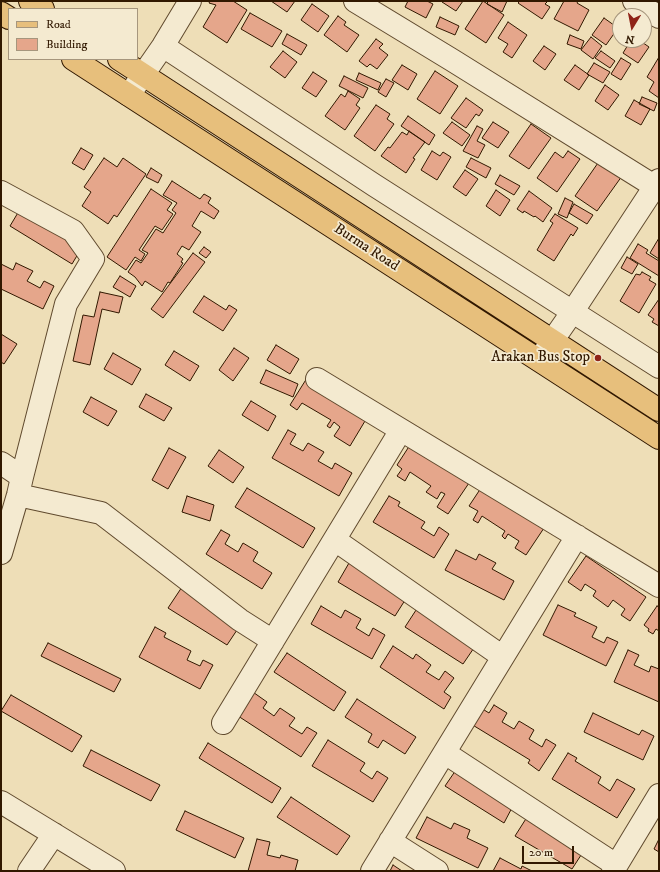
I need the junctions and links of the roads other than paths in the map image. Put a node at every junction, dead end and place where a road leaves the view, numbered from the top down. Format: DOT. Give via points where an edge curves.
graph roads {
  1 [pos="30,1"];
  2 [pos="190,1"];
  3 [pos="355,1"];
  4 [pos="634,1"];
  5 [pos="41,8"];
  6 [pos="659,17"];
  7 [pos="163,46"];
  8 [pos="75,60"];
  9 [pos="122,60"];
  10 [pos="143,74"];
  11 [pos="129,95"];
  12 [pos="658,185"];
  13 [pos="3,186"];
  14 [pos="573,311"];
  15 [pos="553,341"];
  16 [pos="539,360"];
  17 [pos="659,367"];
  18 [pos="317,379"];
  19 [pos="659,410"];
  20 [pos="401,430"];
  21 [pos="659,438"];
  22 [pos="1,463"];
  23 [pos="20,486"];
  24 [pos="577,536"];
  25 [pos="335,540"];
  26 [pos="1,553"];
  27 [pos="659,586"];
  28 [pos="273,641"];
  29 [pos="503,657"];
  30 [pos="223,723"];
  31 [pos="445,753"];
  32 [pos="659,795"];
  33 [pos="1,802"];
  34 [pos="54,834"];
  35 [pos="390,841"];
  36 [pos="614,868"];
  37 [pos="29,871"];
  38 [pos="114,871"];
  39 [pos="372,871"];
  40 [pos="437,871"];
  1 -- 5 [label="main road"];
  2 -- 7 [label="street"];
  3 -- 12 [label="street"];
  4 -- 6 [label="street"];
  7 -- 10 [label="street"];
  7 -- 14 [label="street" via="380,189"];
  8 -- 11 [label="main road, Burma Road"];
  9 -- 10 [label="main road, Burma Road"];
  10 -- 11 [label="street"];
  10 -- 15 [label="main road, Burma Road"];
  11 -- 16 [label="main road, Burma Road"];
  12 -- 14 [label="street"];
  13 -- 23 [label="street" via="73,232 93,259 66,304"];
  14 -- 15 [label="street"];
  14 -- 17 [label="street"];
  15 -- 16 [label="street"];
  15 -- 19 [label="main road, Burma Road"];
  16 -- 21 [label="main road, Burma Road"];
  18 -- 20 [label="street"];
  20 -- 24 [label="street"];
  20 -- 25 [label="street"];
  22 -- 23 [label="street"];
  23 -- 26 [label="street"];
  23 -- 28 [label="street" via="101,513 240,620"];
  24 -- 27 [label="street"];
  24 -- 29 [label="street"];
  25 -- 28 [label="street"];
  25 -- 29 [label="street"];
  28 -- 30 [label="street"];
  29 -- 31 [label="street"];
  31 -- 35 [label="street"];
  31 -- 36 [label="street"];
  32 -- 36 [label="street"];
  33 -- 34 [label="street"];
  34 -- 37 [label="street"];
  34 -- 38 [label="street"];
  35 -- 39 [label="street"];
  35 -- 40 [label="street"];
}
